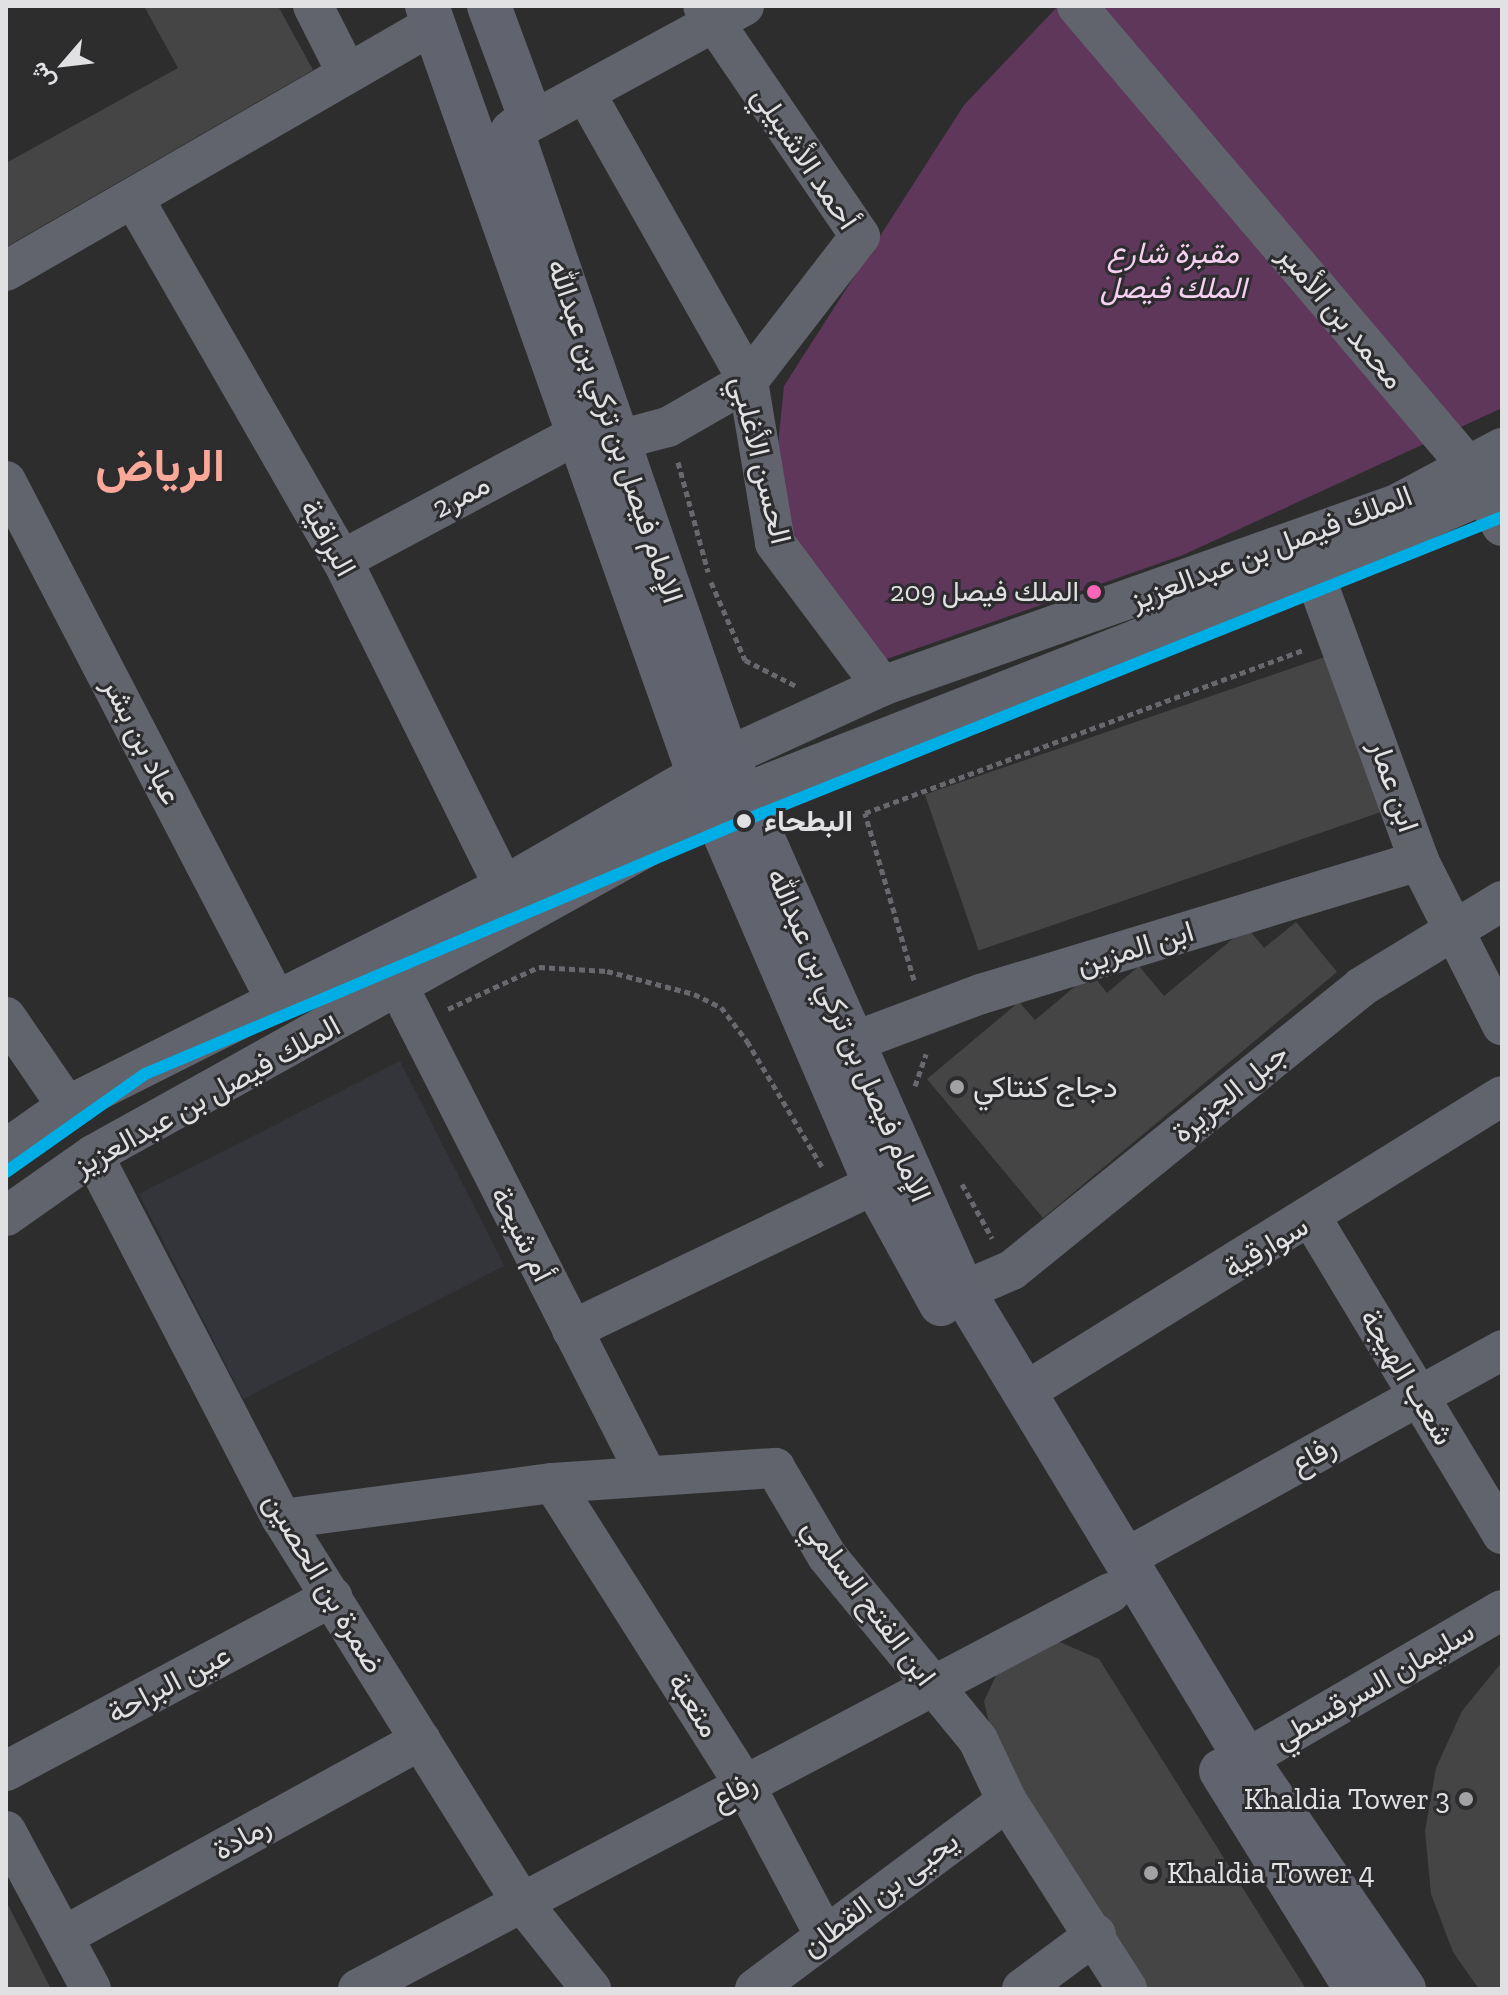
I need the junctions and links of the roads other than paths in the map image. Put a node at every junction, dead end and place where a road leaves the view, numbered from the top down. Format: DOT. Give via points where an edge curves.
graph roads {
  1 [pos="313,6"];
  2 [pos="489,6"];
  3 [pos="1077,6"];
  4 [pos="720,12"];
  5 [pos="430,15"];
  6 [pos="346,71"];
  7 [pos="587,96"];
  8 [pos="512,132"];
  9 [pos="134,199"];
  10 [pos="6,271"];
  11 [pos="748,381"];
  12 [pos="598,437"];
  13 [pos="6,481"];
  14 [pos="1492,484"];
  15 [pos="1308,555"];
  16 [pos="342,560"];
  17 [pos="872,672"];
  18 [pos="720,784"];
  19 [pos="1419,861"];
  20 [pos="504,886"];
  21 [pos="1502,901"];
  22 [pos="1449,930"];
  23 [pos="400,990"];
  24 [pos="277,1002"];
  25 [pos="6,1017"];
  26 [pos="1502,1025"];
  27 [pos="853,1042"];
  28 [pos="1502,1096"];
  29 [pos="67,1106"];
  30 [pos="6,1149"];
  31 [pos="93,1155"];
  32 [pos="859,1192"];
  33 [pos="6,1216"];
  34 [pos="1312,1219"];
  35 [pos="963,1291"];
  36 [pos="572,1330"];
  37 [pos="1502,1350"];
  38 [pos="1025,1392"];
  39 [pos="1418,1397"];
  40 [pos="647,1476"];
  41 [pos="553,1483"];
  42 [pos="282,1519"];
  43 [pos="1502,1534"];
  44 [pos="1117,1576"];
  45 [pos="332,1597"];
  46 [pos="1502,1610"];
  47 [pos="933,1690"];
  48 [pos="421,1740"];
  49 [pos="1246,1759"];
  50 [pos="6,1771"];
  51 [pos="745,1785"];
  52 [pos="1007,1801"];
  53 [pos="6,1831"];
  54 [pos="520,1900"];
  55 [pos="824,1934"];
  56 [pos="1096,1934"];
  57 [pos="64,1936"];
  58 [pos="91,1989"];
  59 [pos="358,1989"];
  60 [pos="591,1989"];
  61 [pos="755,1989"];
  62 [pos="1022,1989"];
  63 [pos="1127,1989"];
  64 [pos="1356,1989"];
  65 [pos="1404,1989"];
  1 -- 6 [label="street"];
  2 -- 8 [label="main road" via="530,117"];
  3 -- 14 [label="street, محمد بن الأمير"];
  4 -- 7 [label="street"];
  4 -- 11 [label="street, أحمد الأشبيلي" via="860,236"];
  5 -- 6 [label="street"];
  5 -- 12 [label="main road, الإمام فيصل بن تركي بن عبدالله"];
  6 -- 9 [label="street"];
  7 -- 8 [label="street"];
  7 -- 11 [label="street, الحسن الأغلبي"];
  8 -- 12 [label="main road, الإمام فيصل بن تركي بن عبدالله"];
  9 -- 10 [label="street"];
  9 -- 16 [label="street, البراقية"];
  11 -- 12 [label="street, أحمد الأشبيلي" via="668,427"];
  11 -- 17 [label="street, الحسن الأغلبي" via="775,543"];
  12 -- 16 [label="street, ممر2"];
  12 -- 18 [label="main road, الإمام فيصل بن تركي بن عبدالله"];
  13 -- 24 [label="street, عباد بن بشر"];
  14 -- 15 [label="street, الملك فيصل بن عبدالعزيز"];
  15 -- 17 [label="street, الملك فيصل بن عبدالعزيز"];
  15 -- 18 [label="street, الملك فيصل بن عبدالعزيز"];
  15 -- 19 [label="street, ابن عمار"];
  16 -- 20 [label="street, البراقية"];
  17 -- 18 [label="street, الملك فيصل بن عبدالعزيز"];
  18 -- 20 [label="street, الملك فيصل بن عبدالعزيز"];
  18 -- 23 [label="street, الملك فيصل بن عبدالعزيز"];
  18 -- 27 [label="main road, الإمام فيصل بن تركي بن عبدالله"];
  18 -- 32 [label="main road, الإمام فيصل بن تركي بن عبدالله"];
  19 -- 22 [label="street, ابن عمار"];
  19 -- 27 [label="street, ابن المزين"];
  20 -- 24 [label="street, الملك فيصل بن عبدالعزيز"];
  21 -- 22 [label="street, جبل الجزيرة"];
  22 -- 26 [label="street, ابن عمار"];
  22 -- 35 [label="street, جبل الجزيرة" via="1361,987 1012,1270"];
  23 -- 31 [label="street, الملك فيصل بن عبدالعزيز"];
  23 -- 36 [label="street, أم شيحة"];
  24 -- 29 [label="street, الملك فيصل بن عبدالعزيز"];
  25 -- 29 [label="street"];
  27 -- 35 [label="main road, الإمام فيصل بن تركي بن عبدالله"];
  28 -- 34 [label="street, سوارقية"];
  29 -- 30 [label="street, الملك فيصل بن عبدالعزيز"];
  31 -- 33 [label="street, الملك فيصل بن عبدالعزيز"];
  31 -- 42 [label="street, ضمرة بن الحصين"];
  32 -- 36 [label="street"];
  32 -- 44 [label="main road, الإمام فيصل بن تركي بن عبدالله"];
  34 -- 38 [label="street, سوارقية"];
  34 -- 39 [label="street, شعب الهيجة"];
  35 -- 38 [label="main road, الإمام فيصل بن تركي بن عبدالله"];
  36 -- 40 [label="street, أم شيحة"];
  37 -- 39 [label="street, رفاع"];
  38 -- 44 [label="main road, الإمام فيصل بن تركي بن عبدالله"];
  39 -- 43 [label="street, شعب الهيجة"];
  39 -- 44 [label="street, رفاع"];
  40 -- 41 [label="street, ابن الفتح السلمي"];
  40 -- 47 [label="street, ابن الفتح السلمي" via="775,1468 827,1556"];
  41 -- 42 [label="street, ابن الفتح السلمي"];
  41 -- 51 [label="street, متعبة"];
  42 -- 45 [label="street, ضمرة بن الحصين"];
  44 -- 47 [label="street, رفاع"];
  44 -- 49 [label="main road, الإمام فيصل بن تركي بن عبدالله"];
  44 -- 64 [label="main road, الإمام فيصل بن تركي بن عبدالله"];
  45 -- 48 [label="street, ضمرة بن الحصين"];
  45 -- 50 [label="street, عين البراحة"];
  46 -- 49 [label="street, سليمان السرقسطي"];
  47 -- 51 [label="street, رفاع"];
  47 -- 52 [label="street, ابن الفتح السلمي" via="978,1740"];
  48 -- 54 [label="street, ضمرة بن الحصين"];
  48 -- 57 [label="street, رمادة"];
  49 -- 65 [label="main road, الإمام فيصل بن تركي بن عبدالله"];
  51 -- 54 [label="street, رفاع"];
  51 -- 55 [label="street, متعبة"];
  52 -- 55 [label="street, يحيى بن القطان"];
  52 -- 56 [label="street, ابن الفتح السلمي"];
  53 -- 57 [label="street"];
  54 -- 59 [label="street, رفاع"];
  54 -- 60 [label="street, ضمرة بن الحصين"];
  55 -- 61 [label="street, يحيى بن القطان"];
  56 -- 62 [label="street"];
  56 -- 63 [label="street, ابن الفتح السلمي"];
  57 -- 58 [label="street"];
}
